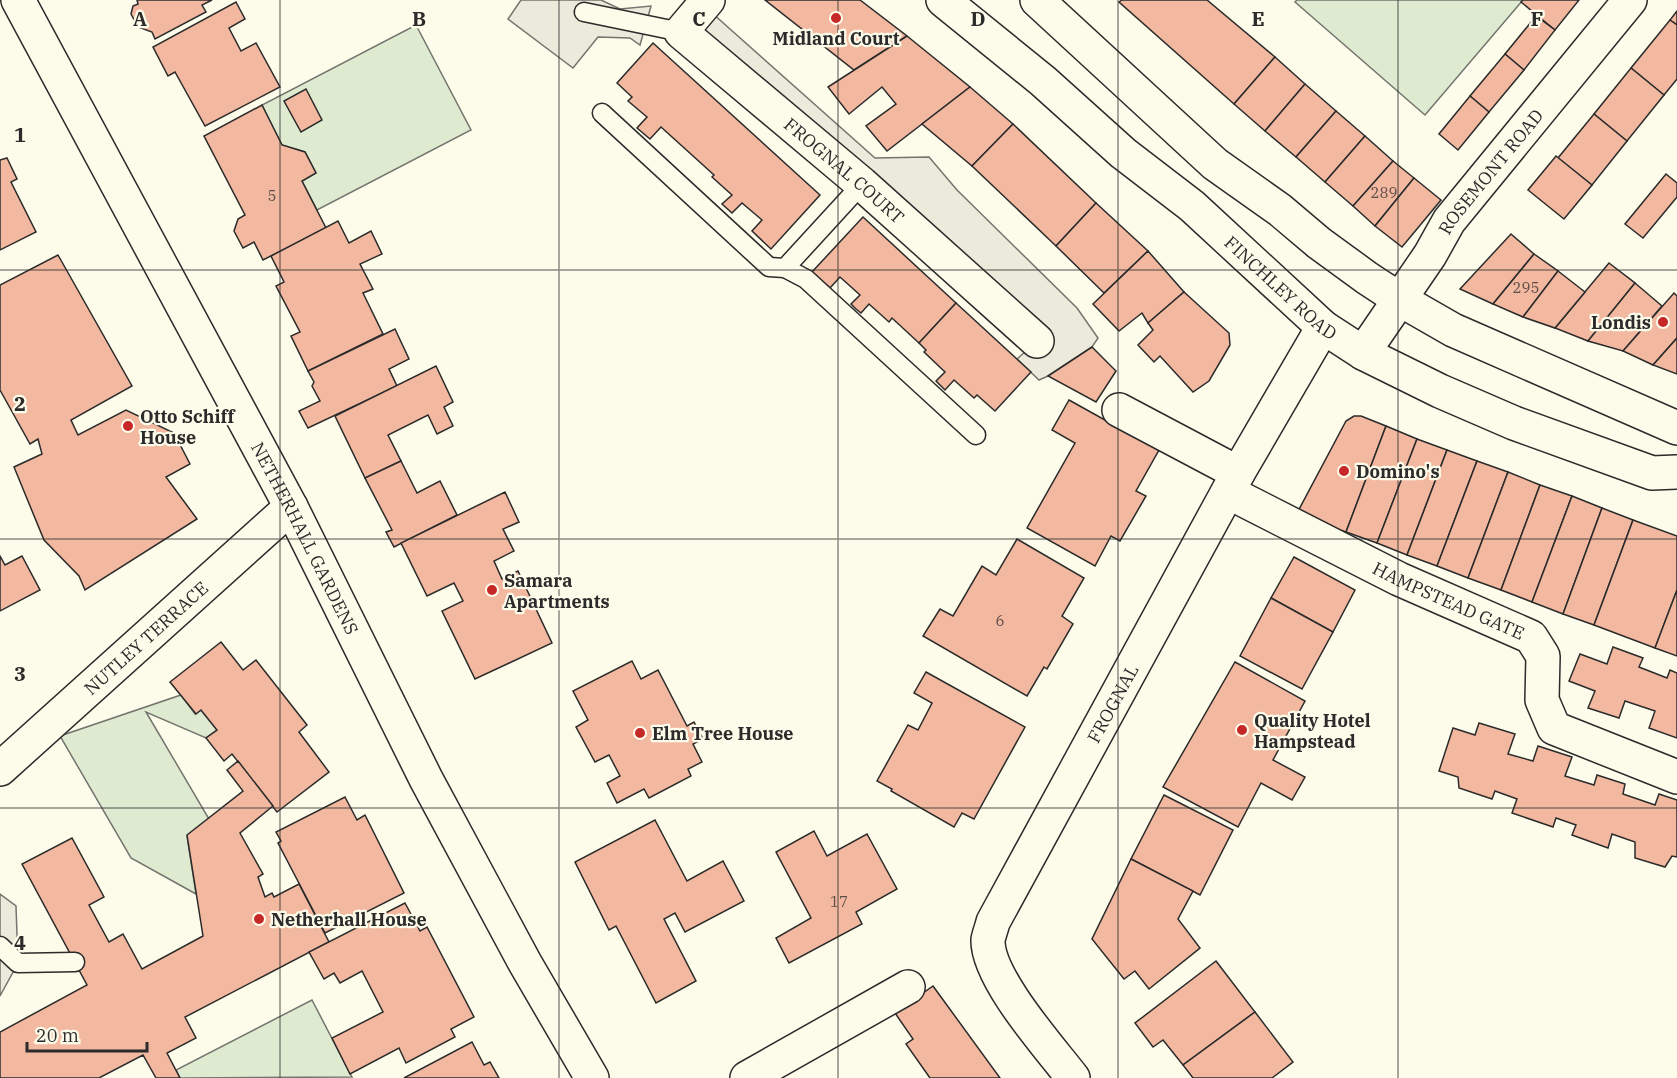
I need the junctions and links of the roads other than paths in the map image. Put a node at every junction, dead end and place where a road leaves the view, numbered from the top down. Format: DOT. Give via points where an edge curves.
graph roads {
  1 [pos="18,0"];
  2 [pos="708,0"];
  3 [pos="943,0"];
  4 [pos="1038,0"];
  5 [pos="1629,0"];
  6 [pos="584,12"];
  7 [pos="681,32"];
  8 [pos="602,113"];
  9 [pos="862,184"];
  10 [pos="785,268"];
  11 [pos="1399,299"];
  12 [pos="1323,327"];
  13 [pos="1037,341"];
  14 [pos="1363,353"];
  15 [pos="1119,410"];
  16 [pos="1677,429"];
  17 [pos="976,435"];
  18 [pos="1677,472"];
  19 [pos="1233,483"];
  20 [pos="291,507"];
  21 [pos="0,769"];
  22 [pos="1677,777"];
  23 [pos="0,946"];
  24 [pos="75,962"];
  25 [pos="908,987"];
  26 [pos="592,1078"];
  27 [pos="747,1078"];
  28 [pos="1073,1078"];
  1 -- 20 [label="main road, NETHERHALL GARDENS"];
  2 -- 7 [label="main road"];
  3 -- 12 [label="main road, FINCHLEY ROAD" via="1043,81 1123,153 1192,206"];
  4 -- 11 [label="main road" via="1215,164"];
  5 -- 11 [label="main road, ROSEMONT ROAD" via="1449,221"];
  6 -- 7 [label="lane"];
  7 -- 9 [label="main road, FROGNAL COURT"];
  8 -- 10 [label="lane" via="769,267"];
  9 -- 10 [label="lane"];
  9 -- 13 [label="main road, FROGNAL COURT"];
  10 -- 17 [label="lane" via="806,279"];
  11 -- 14 [label="main road, ROSEMONT ROAD"];
  11 -- 16 [label="main road" via="1453,330"];
  12 -- 14 [label="main road, FINCHLEY ROAD"];
  12 -- 19 [label="main road, FROGNAL"];
  14 -- 18 [label="main road, FINCHLEY ROAD" via="1514,423 1652,473"];
  15 -- 19 [label="main road, HAMPSTEAD GATE"];
  19 -- 22 [label="main road, HAMPSTEAD GATE" via="1399,579 1531,637 1544,656 1542,700 1554,728"];
  19 -- 28 [label="main road, FROGNAL" via="993,922 988,939 1009,996"];
  20 -- 21 [label="main road, NUTLEY TERRACE"];
  20 -- 26 [label="main road, NETHERHALL GARDENS" via="426,779"];
  23 -- 24 [label="lane" via="18,963"];
  25 -- 27 [label="main road"];
}
